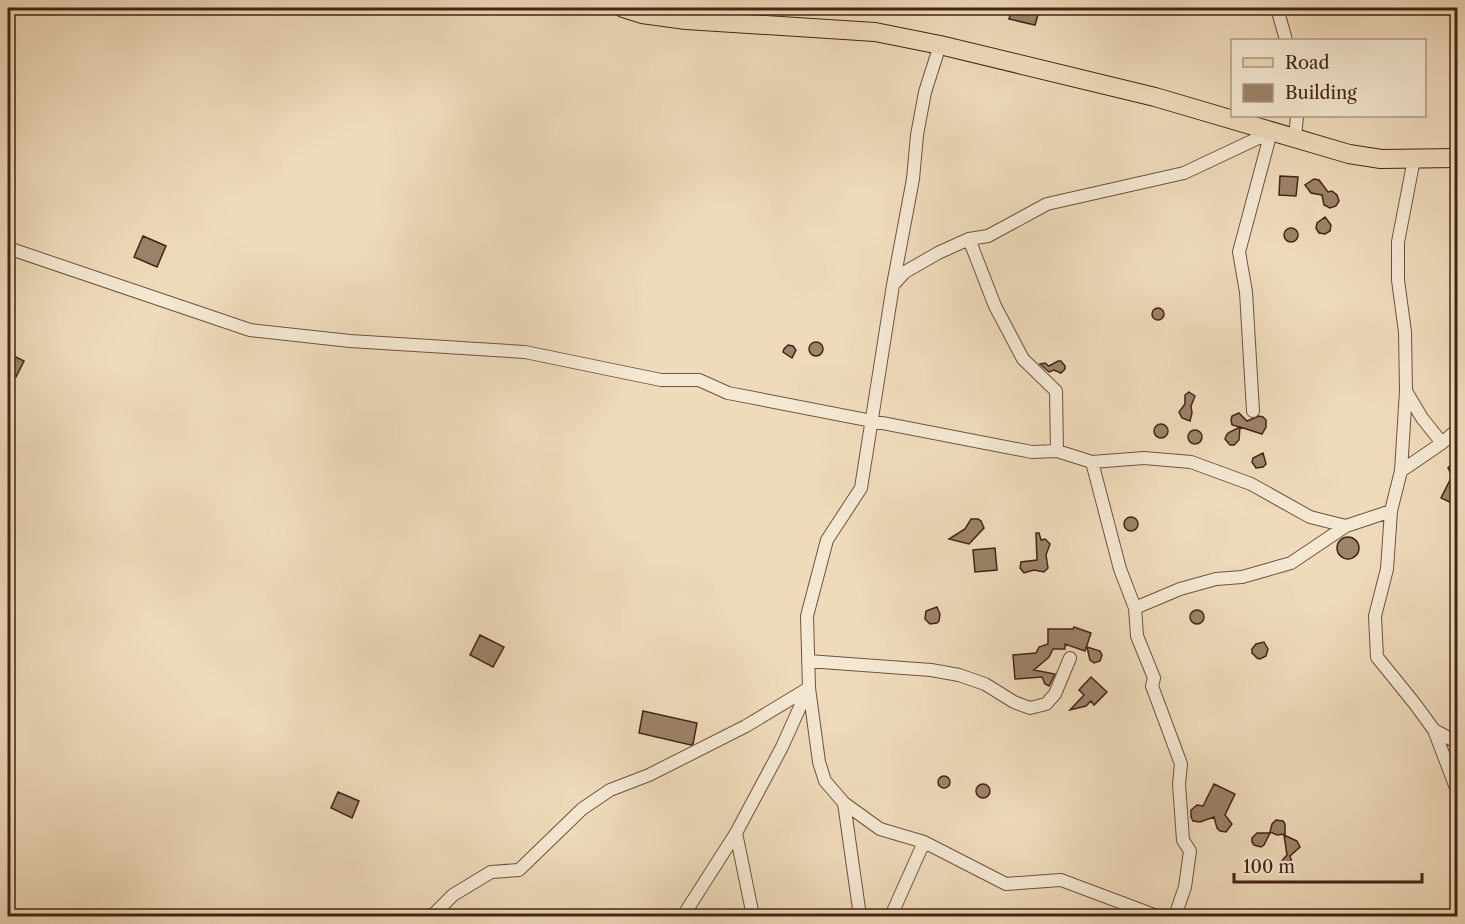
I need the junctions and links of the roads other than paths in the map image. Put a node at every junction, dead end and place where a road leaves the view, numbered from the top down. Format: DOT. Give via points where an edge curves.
graph roads {
  1 [pos="623,8"];
  2 [pos="1277,8"];
  3 [pos="1286,39"];
  4 [pos="940,45"];
  5 [pos="1297,117"];
  6 [pos="1271,132"];
  7 [pos="1295,139"];
  8 [pos="1458,158"];
  9 [pos="1414,159"];
  10 [pos="969,239"];
  11 [pos="8,248"];
  12 [pos="893,285"];
  13 [pos="1406,391"];
  14 [pos="1253,411"];
  15 [pos="873,422"];
  16 [pos="1458,429"];
  17 [pos="1442,443"];
  18 [pos="1057,451"];
  19 [pos="1092,462"];
  20 [pos="1401,471"];
  21 [pos="1391,511"];
  22 [pos="1346,526"];
  23 [pos="1135,608"];
  24 [pos="1070,658"];
  25 [pos="808,661"];
  26 [pos="809,688"];
  27 [pos="1434,730"];
  28 [pos="1458,743"];
  29 [pos="1458,792"];
  30 [pos="844,803"];
  31 [pos="736,833"];
  32 [pos="924,842"];
  33 [pos="427,916"];
  34 [pos="683,916"];
  35 [pos="753,916"];
  36 [pos="860,916"];
  37 [pos="891,916"];
  38 [pos="1157,916"];
  39 [pos="1175,916"];
  1 -- 4 [label="main road" via="686,20 874,32"];
  2 -- 3 [label="street"];
  4 -- 6 [label="main road" via="1155,97"];
  4 -- 12 [label="street" via="919,124"];
  5 -- 7 [label="street"];
  6 -- 7 [label="main road"];
  6 -- 10 [label="street" via="1184,173 1047,204 988,236"];
  6 -- 14 [label="street" via="1239,252 1246,292"];
  7 -- 9 [label="main road" via="1370,158"];
  8 -- 9 [label="main road"];
  9 -- 13 [label="street" via="1398,242"];
  10 -- 12 [label="street" via="905,272"];
  10 -- 18 [label="street" via="995,306 1023,359 1056,391"];
  11 -- 15 [label="street" via="250,330 525,352 661,380 699,380 728,393"];
  12 -- 15 [label="street"];
  13 -- 17 [label="street"];
  13 -- 20 [label="street"];
  15 -- 18 [label="street" via="1032,453"];
  15 -- 25 [label="street" via="861,488 827,540 807,616"];
  16 -- 17 [label="street"];
  17 -- 20 [label="street"];
  18 -- 19 [label="street"];
  19 -- 22 [label="street" via="1144,458 1191,462 1251,484 1310,517"];
  19 -- 23 [label="street" via="1120,569"];
  20 -- 21 [label="street"];
  21 -- 22 [label="street"];
  21 -- 27 [label="street" via="1387,569 1375,616 1377,657"];
  22 -- 23 [label="street" via="1291,563 1242,577 1216,579"];
  23 -- 39 [label="street" via="1137,636 1181,764 1184,840 1190,851"];
  24 -- 25 [label="street" via="1055,694 1046,704 1030,708 959,675"];
  25 -- 26 [label="street"];
  26 -- 30 [label="street" via="825,782"];
  26 -- 31 [label="street"];
  26 -- 33 [label="street" via="746,726 649,775 610,790 582,808 519,870 491,872"];
  27 -- 28 [label="street"];
  27 -- 29 [label="street"];
  30 -- 32 [label="street" via="880,829"];
  30 -- 36 [label="street"];
  31 -- 34 [label="street"];
  31 -- 35 [label="street"];
  32 -- 37 [label="street"];
  32 -- 38 [label="street" via="1006,884 1062,880"];
}
